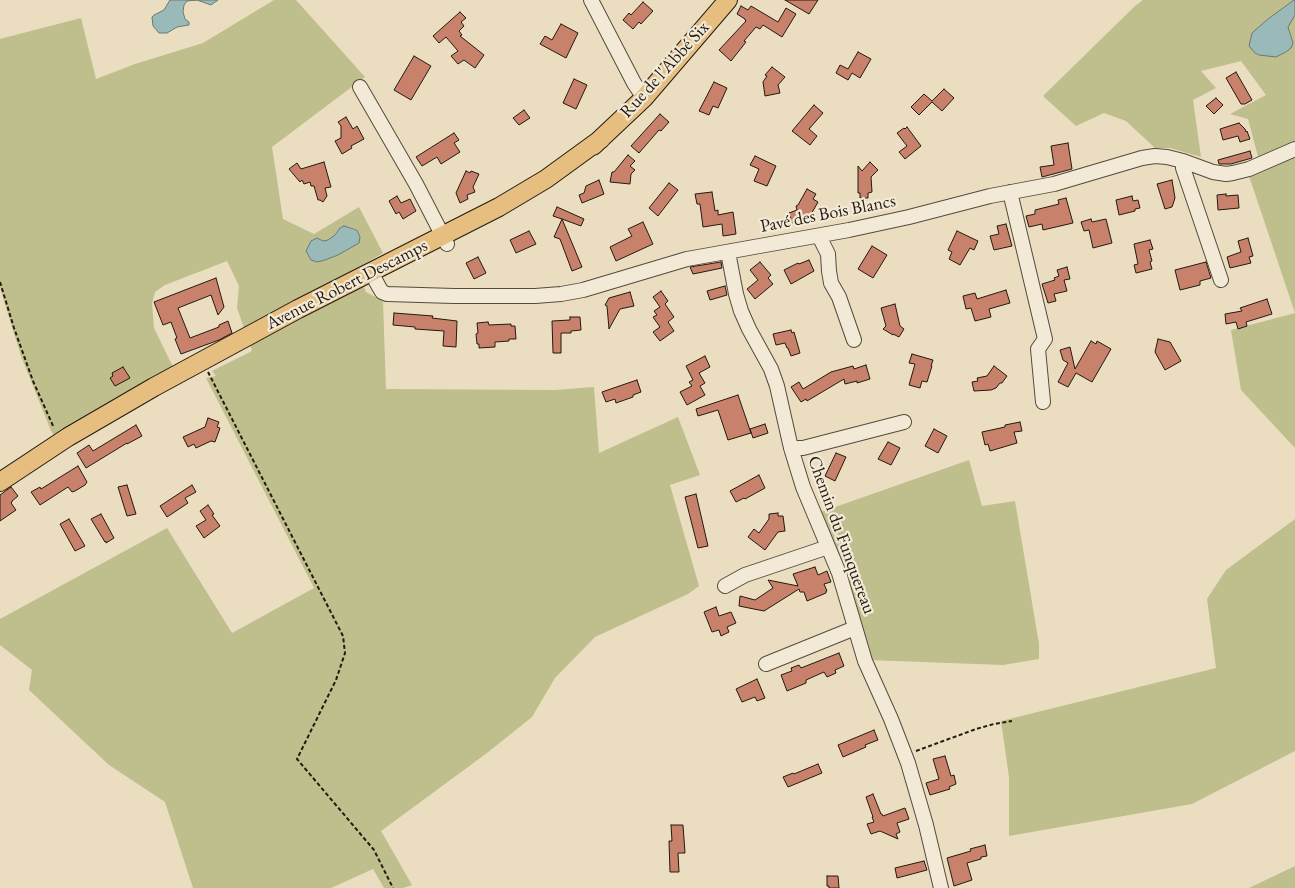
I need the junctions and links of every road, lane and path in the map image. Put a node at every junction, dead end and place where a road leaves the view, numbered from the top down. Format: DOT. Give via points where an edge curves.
graph roads {
  1 [pos="728,0"];
  2 [pos="598,3"];
  3 [pos="360,87"];
  4 [pos="644,98"];
  5 [pos="1295,149"];
  6 [pos="1183,161"];
  7 [pos="1010,192"];
  8 [pos="478,223"];
  9 [pos="819,236"];
  10 [pos="445,240"];
  11 [pos="728,252"];
  12 [pos="373,276"];
  13 [pos="1220,280"];
  14 [pos="0,283"];
  15 [pos="854,340"];
  16 [pos="209,358"];
  17 [pos="1043,402"];
  18 [pos="904,422"];
  19 [pos="60,442"];
  20 [pos="790,448"];
  21 [pos="0,482"];
  22 [pos="828,547"];
  23 [pos="725,586"];
  24 [pos="855,628"];
  25 [pos="766,664"];
  26 [pos="1012,721"];
  27 [pos="905,755"];
  28 [pos="393,888"];
  29 [pos="941,888"];
  1 -- 4 [label="main road, Rue de l'Abbé Six"];
  2 -- 4 [label="street" via="626,68"];
  3 -- 10 [label="street"];
  4 -- 8 [label="main road, Rue de l'Abbé Six" via="601,139"];
  5 -- 6 [label="street, Pavé des Bois Blancs" via="1233,173 1220,174"];
  6 -- 7 [label="street, Pavé des Bois Blancs" via="1149,157 1054,184"];
  6 -- 13 [label="street"];
  7 -- 9 [label="street, Pavé des Bois Blancs"];
  7 -- 17 [label="street" via="1045,339 1038,349"];
  8 -- 10 [label="main road, Avenue Robert Descamps"];
  9 -- 11 [label="street, Pavé des Bois Blancs"];
  9 -- 15 [label="street" via="828,254 828,271"];
  10 -- 12 [label="main road, Avenue Robert Descamps"];
  11 -- 12 [label="street, Pavé des Bois Blancs" via="687,259 583,290 547,295 387,294 382,292"];
  11 -- 20 [label="street, Chemin du Funquereau" via="745,321 777,386"];
  12 -- 16 [label="main road, Avenue Robert Descamps"];
  14 -- 19 [label="path" via="33,381"];
  16 -- 19 [label="main road, Avenue Robert Descamps"];
  16 -- 28 [label="path" via="343,636 345,653 336,680 297,759 374,850"];
  18 -- 20 [label="street" via="802,448"];
  19 -- 21 [label="main road, Avenue Robert Descamps"];
  20 -- 22 [label="street, Chemin du Funquereau" via="804,492"];
  22 -- 23 [label="street" via="745,575"];
  22 -- 24 [label="street, Chemin du Funquereau"];
  24 -- 25 [label="street"];
  24 -- 27 [label="street, Chemin du Funquereau" via="865,661"];
  26 -- 27 [label="path" via="976,729"];
  27 -- 29 [label="street, Chemin du Funquereau"];
}
